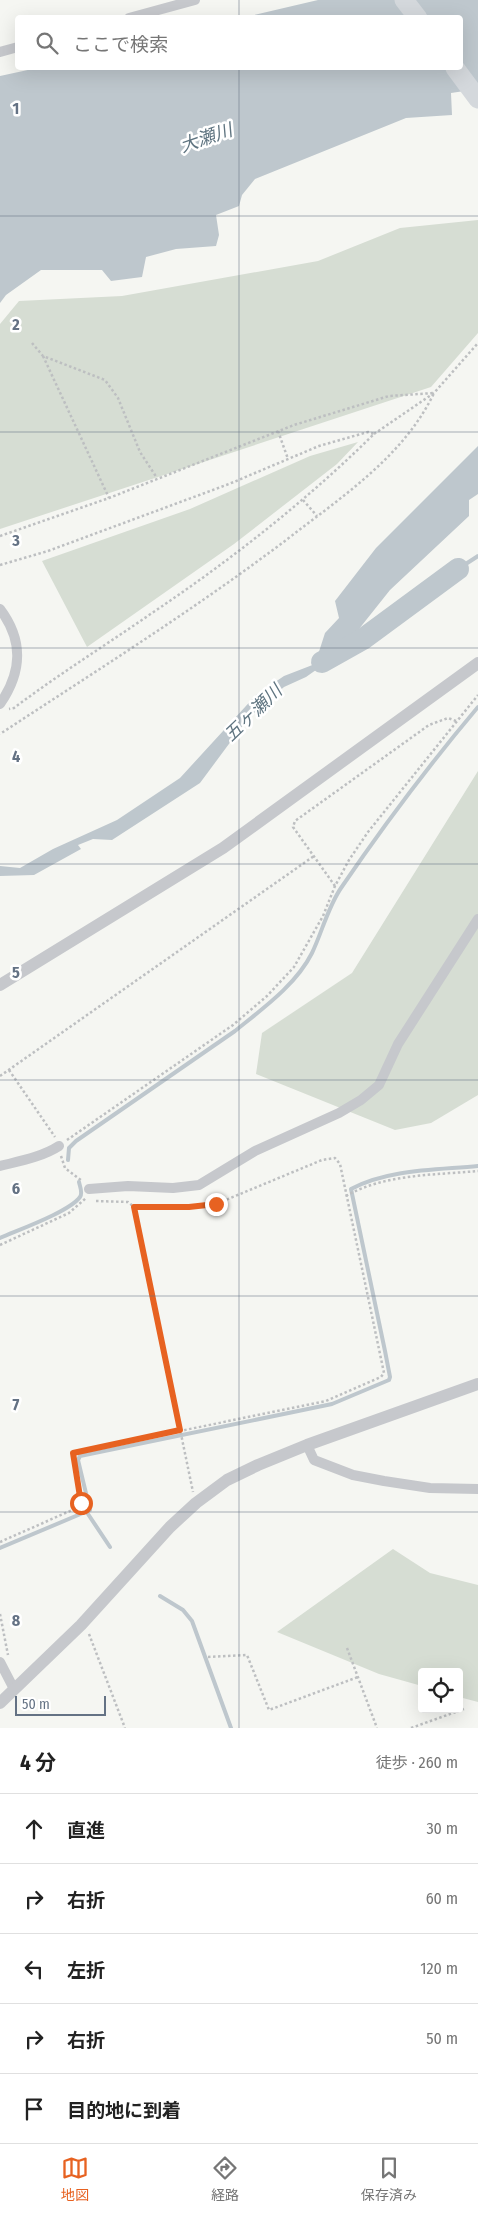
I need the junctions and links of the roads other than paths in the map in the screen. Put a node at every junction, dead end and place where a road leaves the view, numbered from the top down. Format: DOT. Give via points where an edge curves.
graph roads {
  1 [pos="195,0"];
  2 [pos="404,0"];
  3 [pos="140,15"];
  4 [pos="416,15"];
  5 [pos="15,48"];
  6 [pos="0,52"];
  7 [pos="456,70"];
  8 [pos="478,99"];
  9 [pos="0,609"];
  10 [pos="478,663"];
  11 [pos="2,707"];
  12 [pos="478,919"];
  13 [pos="0,985"];
  14 [pos="59,1146"];
  15 [pos="0,1166"];
  16 [pos="89,1189"];
  17 [pos="478,1384"];
  18 [pos="306,1445"];
  19 [pos="478,1489"];
  20 [pos="4,1660"];
  21 [pos="14,1688"];
  22 [pos="0,1703"];
  1 -- 3 [label="street"];
  2 -- 4 [label="highway"];
  5 -- 6 [label="street"];
  7 -- 8 [label="highway"];
  9 -- 11 [label="street" via="10,623 18,656 14,682"];
  10 -- 13 [label="street" via="223,848"];
  12 -- 16 [label="street" via="398,1044 379,1086 361,1100 255,1150 199,1185"];
  14 -- 15 [label="street"];
  17 -- 18 [label="street"];
  18 -- 19 [label="street" via="314,1460 353,1475 430,1488"];
  18 -- 21 [label="street" via="227,1480 196,1503 81,1625"];
  20 -- 21 [label="street"];
  21 -- 22 [label="street"];
}
